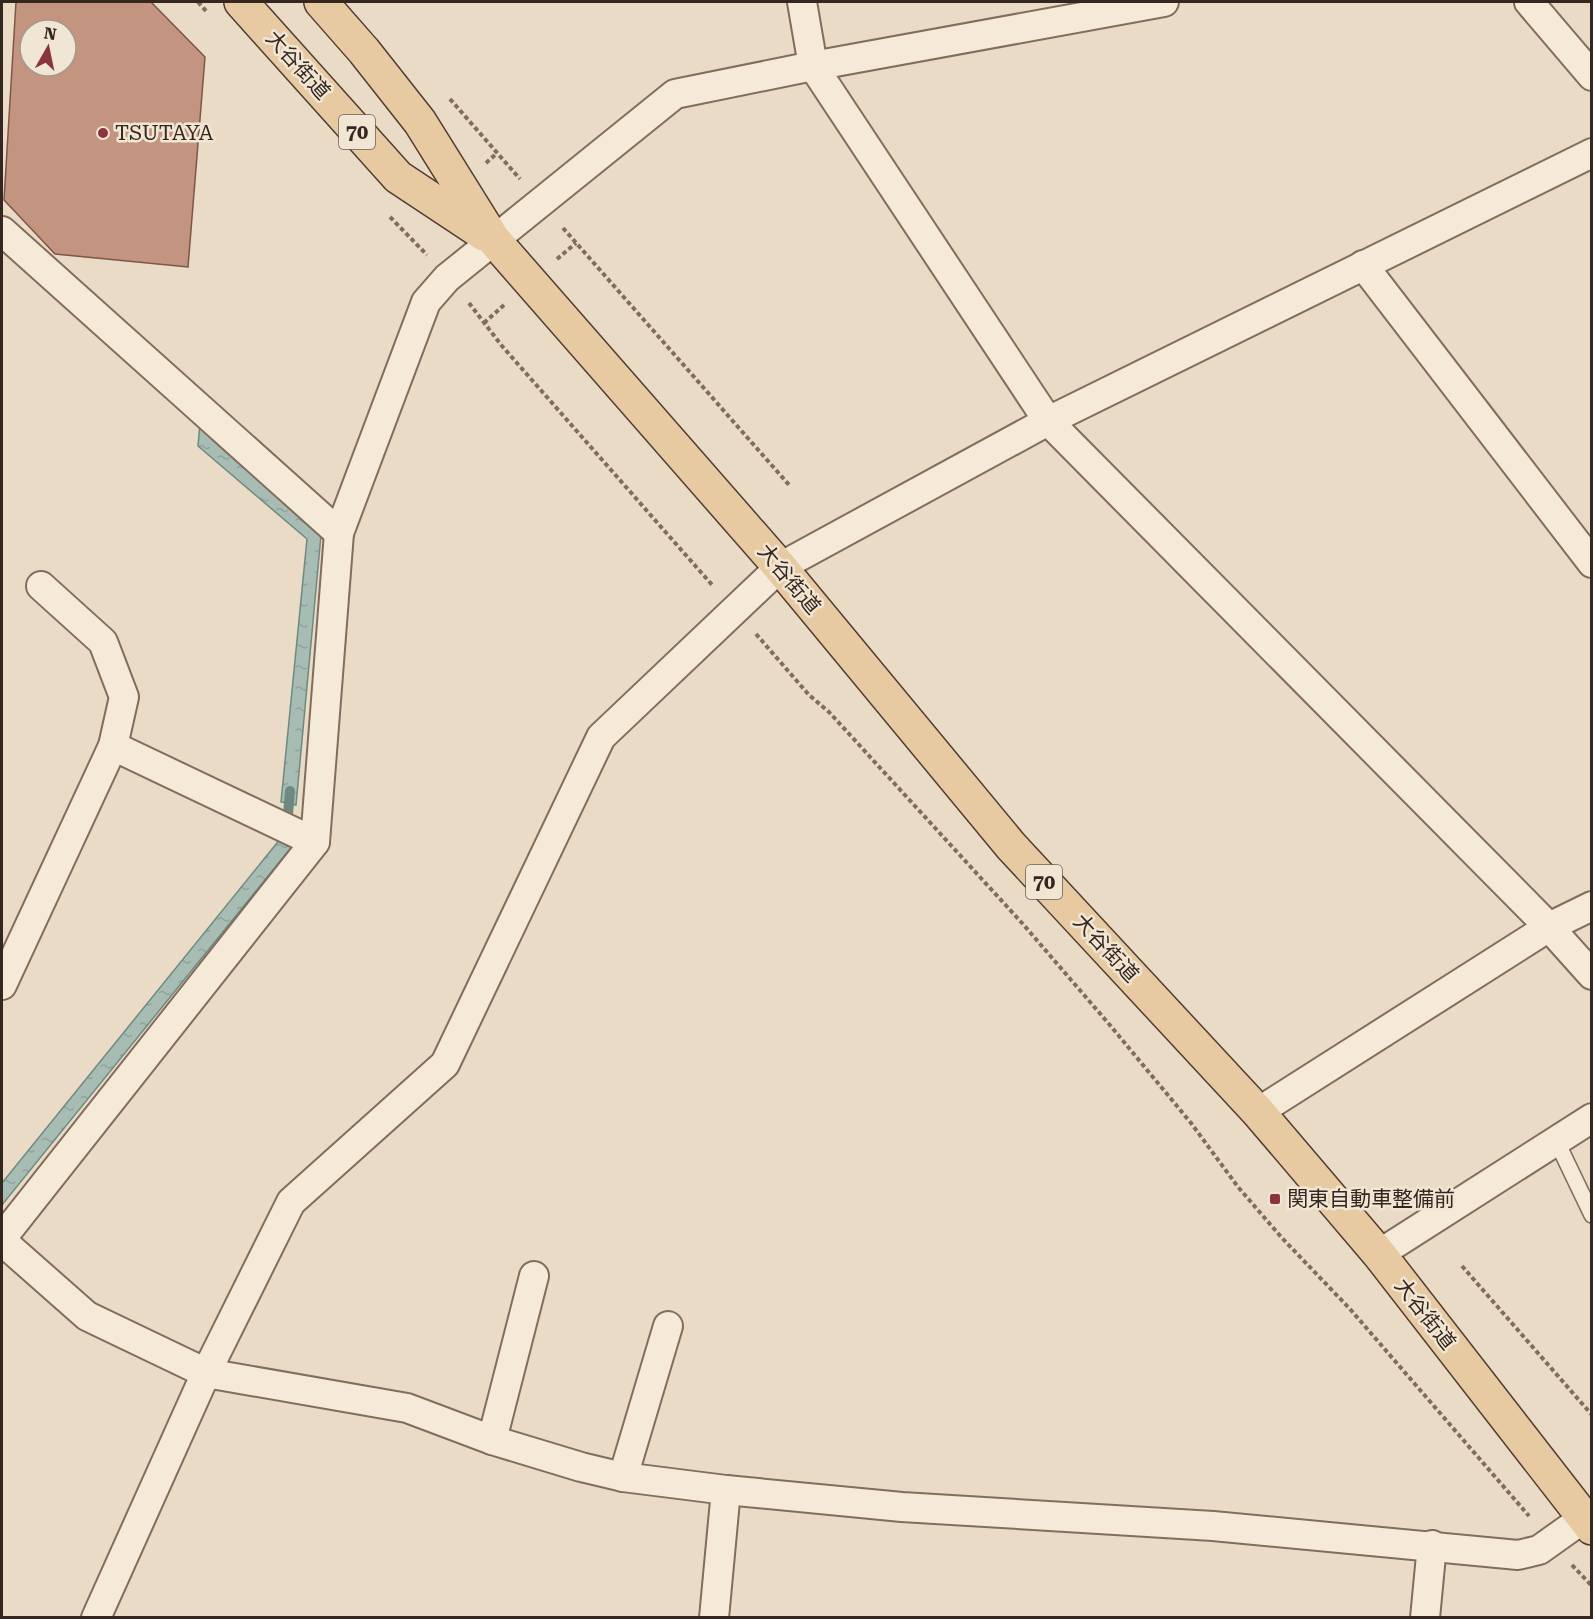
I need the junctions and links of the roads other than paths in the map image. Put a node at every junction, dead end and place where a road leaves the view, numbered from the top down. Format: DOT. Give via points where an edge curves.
graph roads {
  1 [pos="241,2"];
  2 [pos="321,2"];
  3 [pos="802,2"];
  4 [pos="1164,2"];
  5 [pos="1529,2"];
  6 [pos="813,66"];
  7 [pos="1592,76"];
  8 [pos="1592,153"];
  9 [pos="2,231"];
  10 [pos="493,239"];
  11 [pos="1364,265"];
  12 [pos="1048,421"];
  13 [pos="339,533"];
  14 [pos="1592,563"];
  15 [pos="780,567"];
  16 [pos="41,586"];
  17 [pos="113,746"];
  18 [pos="315,842"];
  19 [pos="1592,906"];
  20 [pos="1549,927"];
  21 [pos="1592,975"];
  22 [pos="2,986"];
  23 [pos="1258,1112"];
  24 [pos="1592,1118"];
  25 [pos="1557,1140"];
  26 [pos="1592,1215"];
  27 [pos="2,1239"];
  28 [pos="1378,1254"];
  29 [pos="534,1276"];
  30 [pos="668,1326"];
  31 [pos="206,1373"];
  32 [pos="492,1440"];
  33 [pos="623,1477"];
  34 [pos="726,1490"];
  35 [pos="1588,1523"];
  36 [pos="1432,1545"];
  37 [pos="96,1617"];
  38 [pos="714,1617"];
  39 [pos="1425,1617"];
  1 -- 10 [label="main road, 大谷街道 / 70" via="398,177"];
  2 -- 10 [label="main road, 大谷街道 / 70" via="420,122"];
  3 -- 6 [label="street"];
  4 -- 6 [label="street"];
  5 -- 7 [label="street"];
  6 -- 10 [label="street" via="675,94"];
  6 -- 12 [label="street"];
  8 -- 11 [label="street"];
  9 -- 13 [label="street"];
  10 -- 13 [label="street" via="447,278 426,302"];
  10 -- 15 [label="main road, 大谷街道 / 70"];
  11 -- 12 [label="street"];
  11 -- 14 [label="street"];
  12 -- 15 [label="street"];
  12 -- 20 [label="street"];
  13 -- 18 [label="street"];
  15 -- 23 [label="main road, 大谷街道 / 70" via="1011,846"];
  15 -- 31 [label="street" via="601,737 445,1064 291,1202"];
  16 -- 17 [label="street" via="103,642 123,697"];
  17 -- 18 [label="street"];
  17 -- 22 [label="street"];
  18 -- 27 [label="street"];
  19 -- 20 [label="street"];
  20 -- 21 [label="street"];
  20 -- 23 [label="street"];
  23 -- 28 [label="main road, 大谷街道 / 70"];
  24 -- 25 [label="street"];
  25 -- 26 [label="lane"];
  25 -- 28 [label="street"];
  27 -- 31 [label="street" via="87,1316"];
  28 -- 35 [label="main road, 大谷街道 / 70"];
  29 -- 32 [label="street"];
  30 -- 33 [label="street"];
  31 -- 32 [label="street" via="407,1408"];
  31 -- 37 [label="street"];
  32 -- 33 [label="street"];
  33 -- 34 [label="street"];
  34 -- 36 [label="street" via="902,1507 1214,1526"];
  34 -- 38 [label="street"];
  35 -- 36 [label="street" via="1539,1550 1518,1555"];
  36 -- 39 [label="street"];
}
